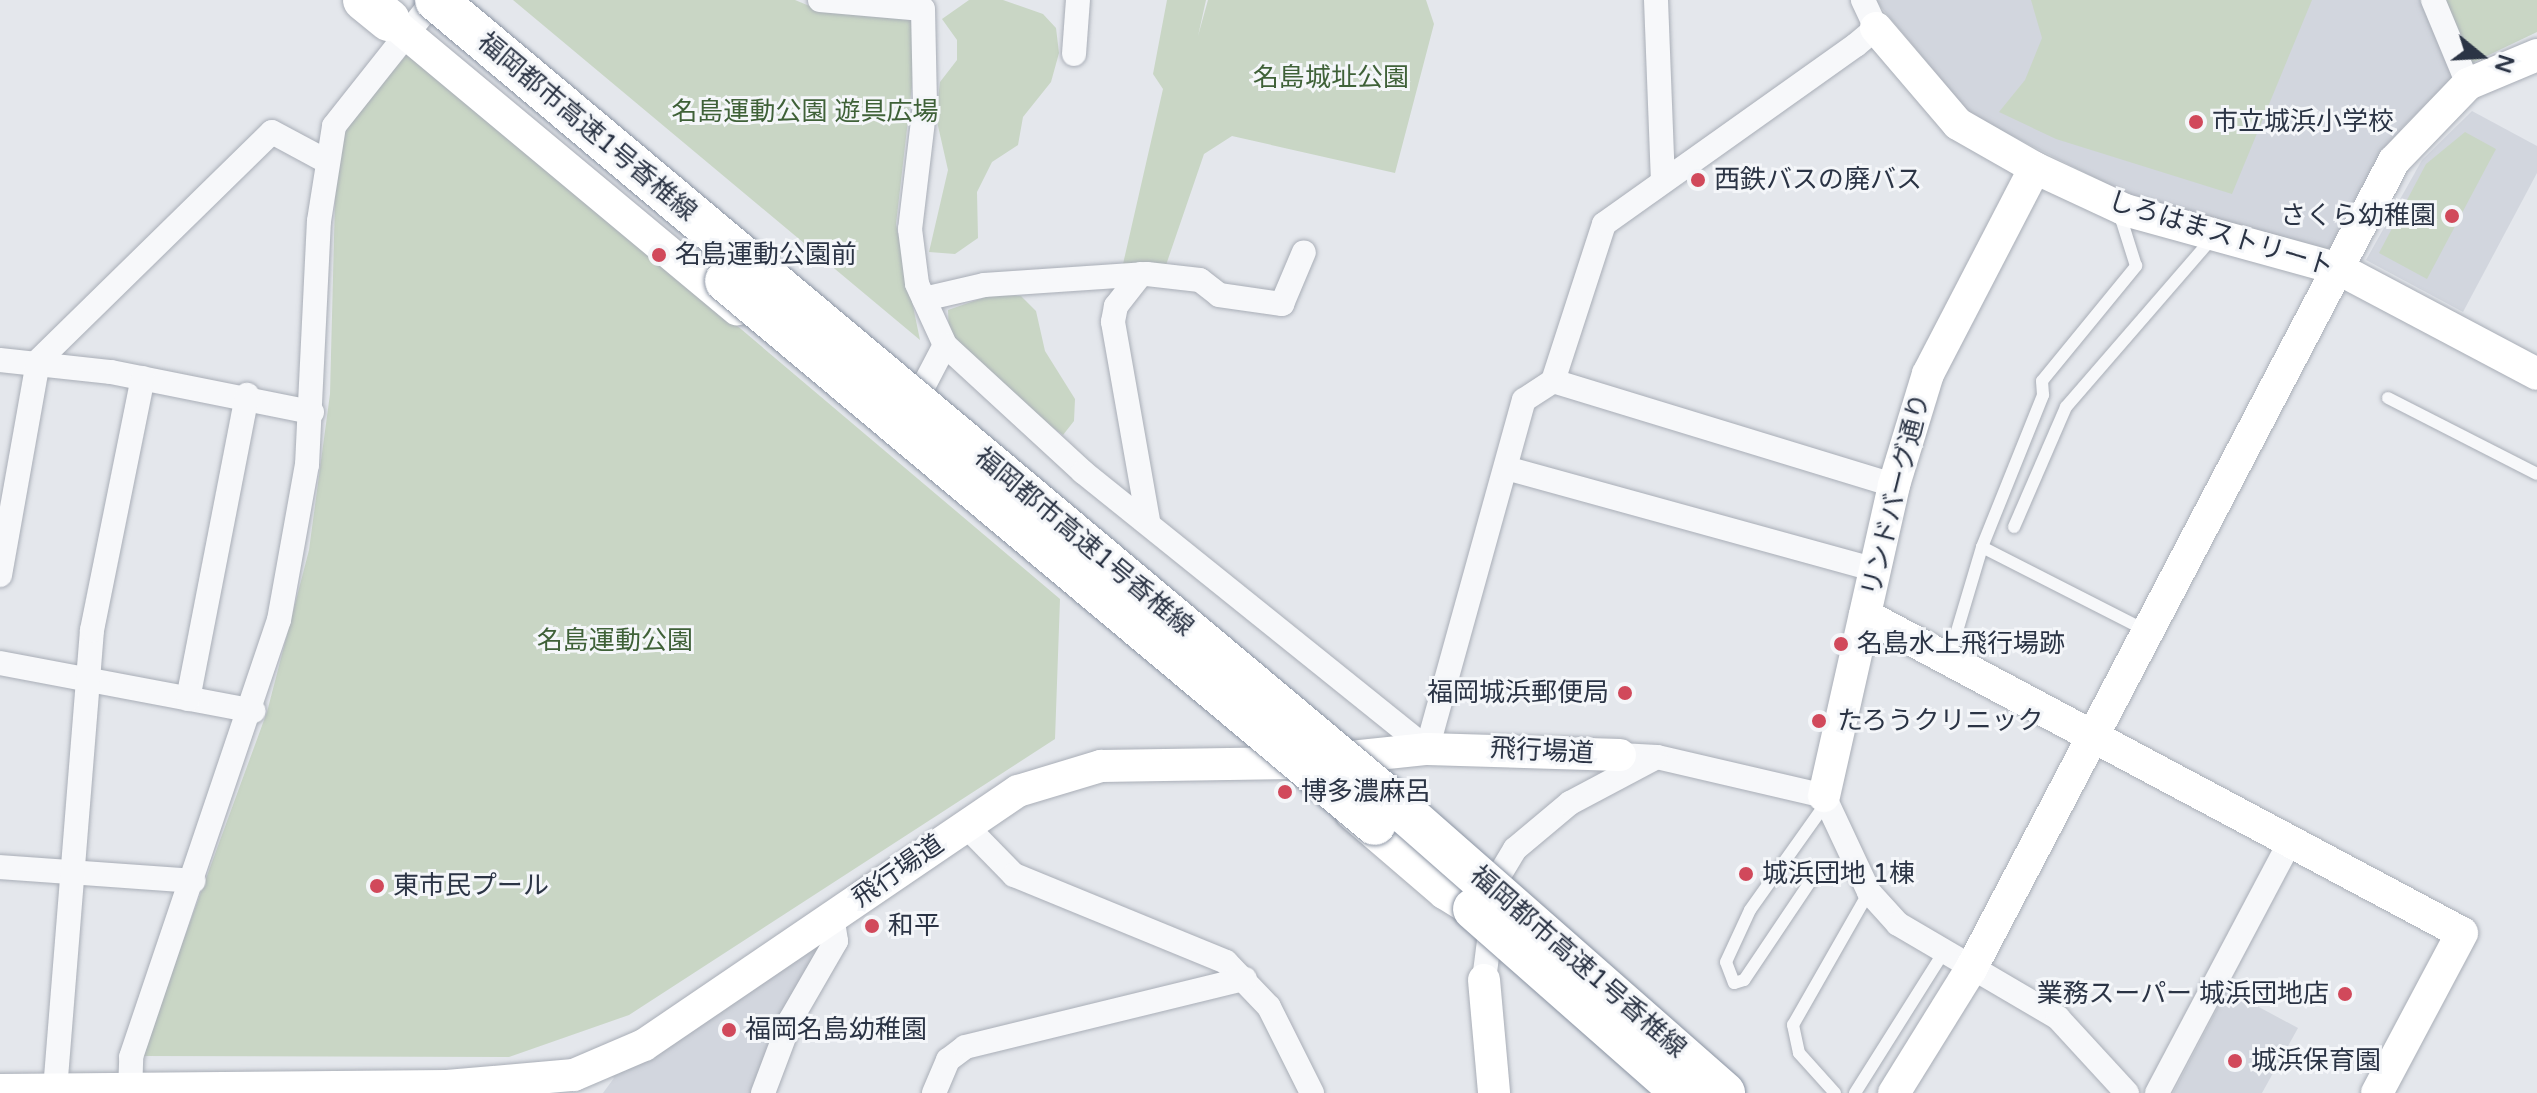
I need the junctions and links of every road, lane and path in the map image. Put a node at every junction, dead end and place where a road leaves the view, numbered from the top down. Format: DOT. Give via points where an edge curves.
graph roads {
  1 [pos="435,0"];
  2 [pos="449,0"];
  3 [pos="820,0"];
  4 [pos="1078,0"];
  5 [pos="1656,0"];
  6 [pos="2433,0"];
  7 [pos="929,5"];
  8 [pos="386,11"];
  9 [pos="1869,14"];
  10 [pos="1074,54"];
  11 [pos="2537,55"];
  12 [pos="2468,84"];
  13 [pos="326,161"];
  14 [pos="2035,168"];
  15 [pos="1663,181"];
  16 [pos="2116,206"];
  17 [pos="2215,235"];
  18 [pos="1304,252"];
  19 [pos="2339,269"];
  20 [pos="1141,274"];
  21 [pos="924,299"];
  22 [pos="945,345"];
  23 [pos="0,360"];
  24 [pos="38,361"];
  25 [pos="2537,374"];
  26 [pos="143,378"];
  27 [pos="1553,381"];
  28 [pos="925,392"];
  29 [pos="247,395"];
  30 [pos="2388,398"];
  31 [pos="312,412"];
  32 [pos="890,438"];
  33 [pos="1506,468"];
  34 [pos="2537,474"];
  35 [pos="1894,485"];
  36 [pos="1148,520"];
  37 [pos="2014,527"];
  38 [pos="1982,547"];
  39 [pos="1876,570"];
  40 [pos="0,575"];
  41 [pos="1865,615"];
  42 [pos="2147,631"];
  43 [pos="1949,658"];
  44 [pos="0,663"];
  45 [pos="88,680"];
  46 [pos="188,699"];
  47 [pos="253,711"];
  48 [pos="2092,738"];
  49 [pos="1427,749"];
  50 [pos="1620,755"];
  51 [pos="1359,756"];
  52 [pos="1657,757"];
  53 [pos="1293,763"];
  54 [pos="1825,800"];
  55 [pos="965,825"];
  56 [pos="2290,842"];
  57 [pos="0,867"];
  58 [pos="73,872"];
  59 [pos="1816,873"];
  60 [pos="1497,879"];
  61 [pos="193,881"];
  62 [pos="1869,892"];
  63 [pos="832,917"];
  64 [pos="1488,920"];
  65 [pos="1943,953"];
  66 [pos="1971,969"];
  67 [pos="1245,979"];
  68 [pos="1484,980"];
  69 [pos="578,1084"];
  70 [pos="129,1089"];
  71 [pos="0,1090"];
  72 [pos="55,1090"];
  73 [pos="444,1090"];
  74 [pos="2125,1092"];
  75 [pos="763,1093"];
  76 [pos="934,1093"];
  77 [pos="1312,1093"];
  78 [pos="1494,1093"];
  79 [pos="1682,1093"];
  80 [pos="1724,1093"];
  81 [pos="1835,1093"];
  82 [pos="1855,1093"];
  83 [pos="1894,1093"];
  84 [pos="2157,1093"];
  85 [pos="2377,1093"];
  1 -- 8 [label="street"];
  1 -- 80 [label="highway, 福岡都市高速1号香椎線, bridge" via="1338,755"];
  2 -- 28 [label="street" via="653,178"];
  3 -- 7 [label="street"];
  4 -- 10 [label="street"];
  5 -- 15 [label="street"];
  6 -- 12 [label="street"];
  7 -- 21 [label="street" via="925,104 910,229"];
  8 -- 13 [label="street" via="334,126"];
  8 -- 32 [label="street"];
  8 -- 79 [label="highway, 福岡都市高速1号香椎線, bridge" via="784,332 1364,815"];
  9 -- 14 [label="street, しろはまストリート" via="1958,124"];
  9 -- 15 [label="street"];
  11 -- 12 [label="street"];
  12 -- 19 [label="street" via="2394,161"];
  13 -- 24 [label="street" via="272,132"];
  13 -- 31 [label="street"];
  14 -- 16 [label="street, しろはまストリート"];
  14 -- 35 [label="street, リンドバーグ通り" via="1928,374"];
  15 -- 27 [label="street" via="1604,224"];
  16 -- 17 [label="street, しろはまストリート"];
  16 -- 38 [label="lane" via="2136,266 2042,381 2043,395"];
  17 -- 19 [label="street, しろはまストリート"];
  17 -- 37 [label="lane" via="2066,407"];
  18 -- 20 [label="street" via="1282,304 1219,295 1200,280"];
  19 -- 25 [label="street, しろはまストリート"];
  19 -- 42 [label="street"];
  20 -- 21 [label="street" via="984,285"];
  20 -- 36 [label="street" via="1116,306 1113,322"];
  21 -- 22 [label="street"];
  22 -- 28 [label="street"];
  22 -- 36 [label="street" via="999,400"];
  23 -- 24 [label="street"];
  24 -- 26 [label="street"];
  24 -- 40 [label="street"];
  26 -- 29 [label="street"];
  26 -- 45 [label="street"];
  27 -- 33 [label="street" via="1524,400"];
  27 -- 35 [label="street"];
  28 -- 32 [label="street"];
  28 -- 51 [label="street"];
  29 -- 31 [label="street"];
  29 -- 46 [label="street"];
  30 -- 34 [label="lane"];
  31 -- 47 [label="street" via="279,620"];
  32 -- 53 [label="street"];
  33 -- 39 [label="street"];
  33 -- 49 [label="street"];
  35 -- 39 [label="street, リンドバーグ通り"];
  36 -- 49 [label="street"];
  38 -- 42 [label="lane"];
  38 -- 43 [label="lane"];
  39 -- 41 [label="street, リンドバーグ通り"];
  41 -- 43 [label="street"];
  41 -- 54 [label="street, リンドバーグ通り"];
  42 -- 48 [label="street"];
  43 -- 48 [label="street"];
  44 -- 45 [label="street"];
  45 -- 46 [label="street"];
  45 -- 58 [label="street"];
  46 -- 47 [label="street"];
  47 -- 61 [label="street"];
  48 -- 56 [label="street"];
  48 -- 66 [label="street"];
  49 -- 50 [label="street, 飛行場道"];
  49 -- 51 [label="street, 飛行場道"];
  50 -- 52 [label="street, 飛行場道"];
  51 -- 53 [label="street, 飛行場道"];
  51 -- 60 [label="street"];
  52 -- 54 [label="street, 飛行場道"];
  52 -- 60 [label="street" via="1570,803 1515,849"];
  53 -- 55 [label="street, 飛行場道" via="1101,766 1018,791"];
  53 -- 64 [label="street" via="1444,893"];
  54 -- 59 [label="lane" via="1750,910 1726,962 1734,983 1744,980"];
  54 -- 62 [label="street"];
  55 -- 63 [label="street, 飛行場道"];
  55 -- 67 [label="street" via="1014,875 1226,962"];
  56 -- 84 [label="street"];
  56 -- 85 [label="street" via="2462,933"];
  57 -- 58 [label="street"];
  58 -- 61 [label="street"];
  58 -- 72 [label="street"];
  60 -- 64 [label="street"];
  60 -- 80 [label="street"];
  61 -- 70 [label="street" via="131,1057"];
  62 -- 65 [label="street" via="1898,924"];
  62 -- 81 [label="lane" via="1793,1025 1799,1053"];
  63 -- 69 [label="street, 飛行場道"];
  63 -- 75 [label="street" via="836,941 791,1019"];
  64 -- 68 [label="street"];
  64 -- 79 [label="street"];
  65 -- 66 [label="street"];
  65 -- 82 [label="lane"];
  66 -- 74 [label="street" via="2058,1018"];
  66 -- 83 [label="street"];
  67 -- 76 [label="street" via="965,1047 948,1060"];
  67 -- 77 [label="street" via="1269,1007"];
  68 -- 78 [label="street"];
  69 -- 73 [label="street, 飛行場道"];
  70 -- 72 [label="street, 飛行場道"];
  70 -- 73 [label="street, 飛行場道"];
  71 -- 72 [label="street, 飛行場道"];
}
